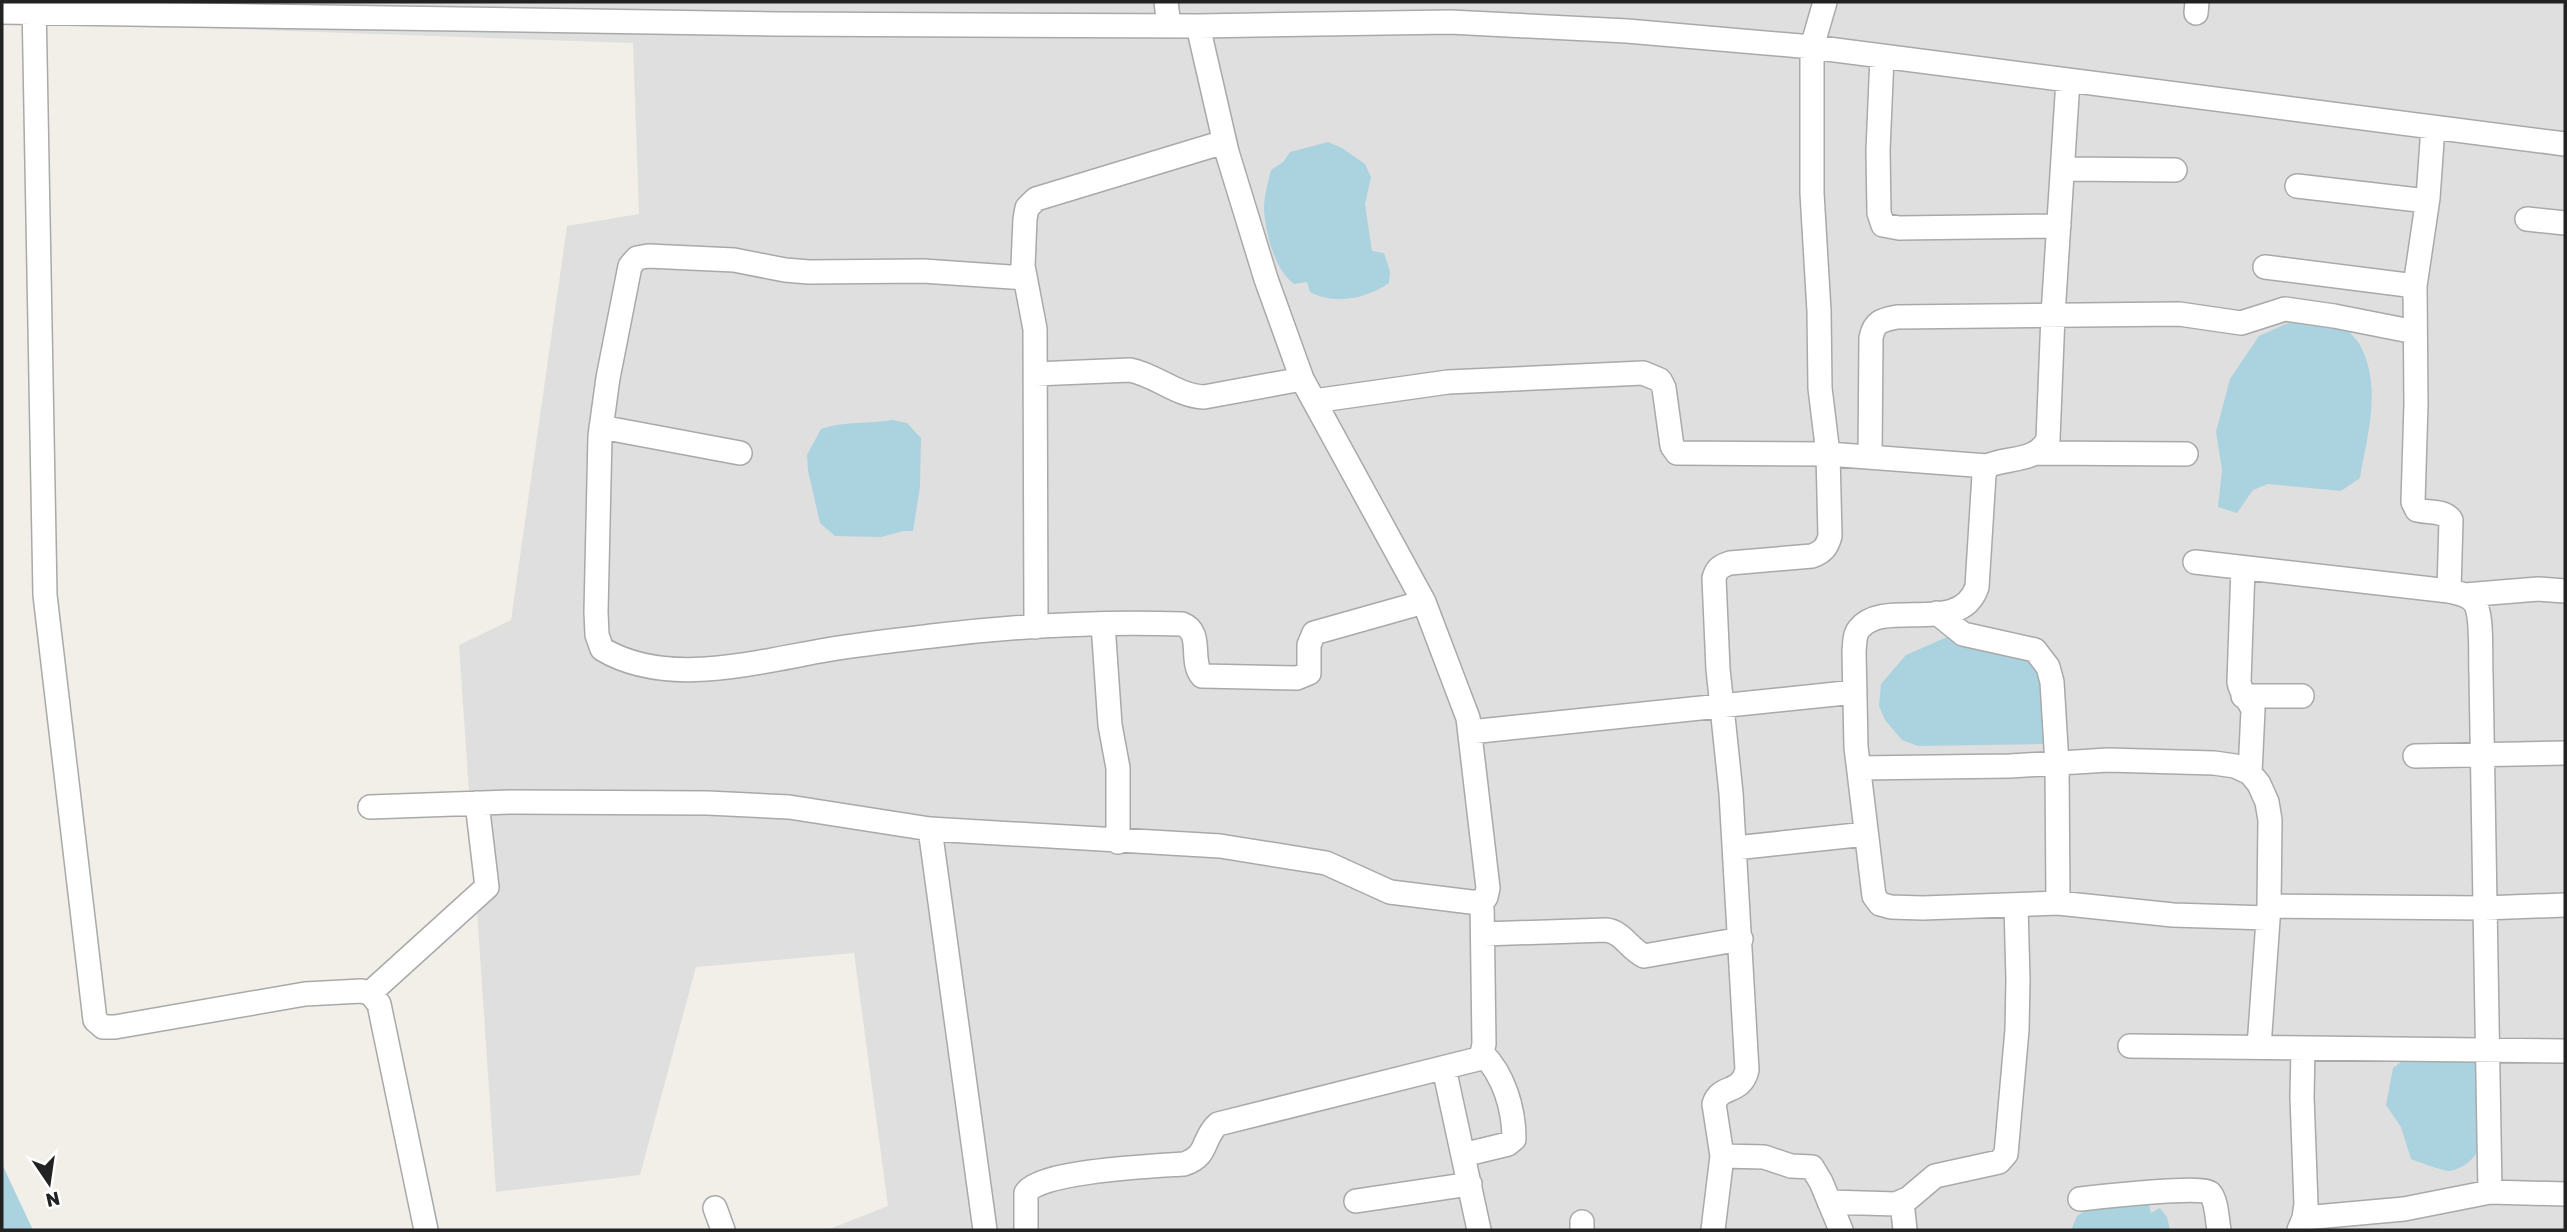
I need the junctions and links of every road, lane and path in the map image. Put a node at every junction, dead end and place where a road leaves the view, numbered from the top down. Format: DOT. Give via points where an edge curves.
graph roads {
  1 [pos="1166,2"];
  2 [pos="1825,2"];
  3 [pos="34,7"];
  4 [pos="2,12"];
  5 [pos="779,13"];
  6 [pos="1169,26"];
  7 [pos="1198,26"];
  8 [pos="1812,47"];
  9 [pos="1882,57"];
  10 [pos="2068,80"];
  11 [pos="2433,127"];
  12 [pos="1224,142"];
  13 [pos="2565,144"];
  14 [pos="2063,169"];
  15 [pos="2175,170"];
  16 [pos="2297,186"];
  17 [pos="2427,201"];
  18 [pos="2527,219"];
  19 [pos="2565,223"];
  20 [pos="2059,226"];
  21 [pos="2265,267"];
  22 [pos="1025,278"];
  23 [pos="2415,286"];
  24 [pos="2053,315"];
  25 [pos="2415,332"];
  26 [pos="1035,374"];
  27 [pos="1302,379"];
  28 [pos="1314,401"];
  29 [pos="601,427"];
  30 [pos="740,453"];
  31 [pos="2037,453"];
  32 [pos="1828,454"];
  33 [pos="2186,454"];
  34 [pos="1870,457"];
  35 [pos="1987,466"];
  36 [pos="2195,562"];
  37 [pos="2243,568"];
  38 [pos="2565,591"];
  39 [pos="2457,593"];
  40 [pos="1424,602"];
  41 [pos="1937,613"];
  42 [pos="1103,624"];
  43 [pos="1035,627"];
  44 [pos="1855,692"];
  45 [pos="2243,696"];
  46 [pos="2301,696"];
  47 [pos="1722,705"];
  48 [pos="1470,732"];
  49 [pos="2565,753"];
  50 [pos="2482,754"];
  51 [pos="2415,756"];
  52 [pos="2057,764"];
  53 [pos="1858,768"];
  54 [pos="2250,773"];
  55 [pos="477,803"];
  56 [pos="370,807"];
  57 [pos="930,829"];
  58 [pos="1866,834"];
  59 [pos="1118,842"];
  60 [pos="1735,848"];
  61 [pos="1482,902"];
  62 [pos="2058,903"];
  63 [pos="2016,905"];
  64 [pos="2565,905"];
  65 [pos="2484,908"];
  66 [pos="2269,912"];
  67 [pos="1483,934"];
  68 [pos="1741,939"];
  69 [pos="370,993"];
  70 [pos="2130,1046"];
  71 [pos="2259,1047"];
  72 [pos="2303,1048"];
  73 [pos="2488,1050"];
  74 [pos="2565,1051"];
  75 [pos="1482,1053"];
  76 [pos="1444,1068"];
  77 [pos="1464,1155"];
  78 [pos="1721,1156"];
  79 [pos="1470,1184"];
  80 [pos="2490,1192"];
  81 [pos="2565,1194"];
  82 [pos="2080,1199"];
  83 [pos="1356,1201"];
  84 [pos="1829,1202"];
  85 [pos="1902,1202"];
  86 [pos="715,1208"];
  87 [pos="2405,1220"];
  88 [pos="2302,1224"];
  89 [pos="426,1230"];
  90 [pos="723,1230"];
  91 [pos="985,1230"];
  92 [pos="1026,1230"];
  93 [pos="1479,1230"];
  94 [pos="1713,1230"];
  95 [pos="1841,1230"];
  96 [pos="1905,1230"];
  97 [pos="2219,1230"];
  1 -- 6 [label="street"];
  2 -- 8 [label="street"];
  3 -- 4 [label="street"];
  3 -- 5 [label="street"];
  3 -- 69 [label="street" via="45,595 95,1020 103,1027 115,1027 305,994"];
  5 -- 6 [label="street"];
  6 -- 7 [label="street"];
  7 -- 8 [label="street" via="1450,22"];
  7 -- 12 [label="street"];
  8 -- 9 [label="street"];
  8 -- 32 [label="street" via="1812,192 1820,388"];
  9 -- 10 [label="street"];
  9 -- 20 [label="street" via="1878,163 1883,225"];
  10 -- 11 [label="street"];
  10 -- 14 [label="street"];
  11 -- 13 [label="street"];
  11 -- 17 [label="street"];
  12 -- 22 [label="street" via="1036,199 1027,208 1025,219"];
  12 -- 27 [label="street"];
  14 -- 15 [label="street"];
  14 -- 20 [label="street"];
  16 -- 17 [label="street"];
  17 -- 23 [label="street"];
  18 -- 19 [label="street"];
  20 -- 24 [label="street"];
  21 -- 23 [label="street"];
  22 -- 26 [label="street" via="1033,311"];
  22 -- 29 [label="street" via="888,270 809,272 734,260 637,258 630,266"];
  23 -- 25 [label="street"];
  24 -- 25 [label="street" via="2179,314 2241,323 2285,309"];
  24 -- 31 [label="street" via="2050,426 2044,447"];
  24 -- 34 [label="street" via="1880,320 1871,338"];
  25 -- 39 [label="street" via="2413,502 2417,510 2451,520"];
  26 -- 27 [label="street" via="1130,370 1187,395 1204,397"];
  26 -- 43 [label="street"];
  27 -- 28 [label="street"];
  28 -- 32 [label="street" via="1448,382 1643,373 1660,380 1664,388 1672,446 1677,453"];
  28 -- 40 [label="street"];
  29 -- 30 [label="street"];
  29 -- 43 [label="street" via="597,635 601,649 615,657 661,668 692,669 935,635"];
  31 -- 33 [label="street"];
  31 -- 35 [label="street"];
  32 -- 34 [label="street"];
  32 -- 47 [label="street" via="1828,546 1812,556 1730,563 1716,570"];
  34 -- 35 [label="street"];
  35 -- 41 [label="street" via="1973,600 1964,608"];
  36 -- 37 [label="street"];
  37 -- 39 [label="street"];
  37 -- 45 [label="street" via="2239,682"];
  38 -- 39 [label="street"];
  39 -- 50 [label="street" via="2473,601 2478,616"];
  40 -- 42 [label="street" via="1314,633 1309,673 1297,678 1202,676 1189,626"];
  40 -- 48 [label="street"];
  41 -- 44 [label="street" via="1881,618 1859,628 1854,651"];
  41 -- 52 [label="street" via="1963,634 2022,645 2042,657 2052,682"];
  42 -- 43 [label="street"];
  42 -- 59 [label="street" via="1110,725 1118,768"];
  44 -- 47 [label="street"];
  44 -- 53 [label="street"];
  45 -- 46 [label="street"];
  45 -- 54 [label="street" via="2254,717"];
  47 -- 48 [label="street"];
  47 -- 60 [label="street"];
  48 -- 61 [label="street" via="1488,887"];
  49 -- 50 [label="street"];
  50 -- 51 [label="street"];
  50 -- 65 [label="street"];
  52 -- 53 [label="street"];
  52 -- 54 [label="street" via="2108,760 2214,763"];
  52 -- 62 [label="street"];
  53 -- 58 [label="street"];
  54 -- 66 [label="street" via="2263,793 2270,820"];
  55 -- 56 [label="street"];
  55 -- 57 [label="street" via="775,806"];
  55 -- 69 [label="street" via="487,887"];
  57 -- 59 [label="street"];
  57 -- 91 [label="street"];
  58 -- 60 [label="street"];
  58 -- 63 [label="street" via="1871,883 1880,904 1923,908"];
  59 -- 61 [label="street" via="1220,846 1306,859 1326,863 1390,892"];
  60 -- 68 [label="street"];
  61 -- 67 [label="street"];
  62 -- 63 [label="street"];
  62 -- 66 [label="street" via="2173,915"];
  63 -- 85 [label="street" via="2017,1030 2006,1154 1999,1162 1935,1176"];
  64 -- 65 [label="street"];
  65 -- 66 [label="street"];
  65 -- 73 [label="street"];
  66 -- 71 [label="street"];
  67 -- 68 [label="street" via="1614,931 1644,956"];
  67 -- 75 [label="street"];
  68 -- 78 [label="street" via="1747,1070 1739,1086 1715,1098"];
  69 -- 89 [label="street" via="379,1004"];
  70 -- 71 [label="street"];
  71 -- 72 [label="street"];
  72 -- 73 [label="street"];
  72 -- 88 [label="street" via="2306,1204"];
  73 -- 74 [label="street"];
  73 -- 80 [label="street"];
  75 -- 76 [label="street" via="1478,1059"];
  75 -- 77 [label="street" via="1503,1081 1514,1139"];
  76 -- 77 [label="street"];
  76 -- 92 [label="street" via="1218,1124 1202,1154 1184,1164 1035,1183 1026,1193"];
  77 -- 79 [label="street"];
  78 -- 84 [label="street" via="1765,1157 1812,1167"];
  78 -- 94 [label="street"];
  79 -- 83 [label="street"];
  79 -- 93 [label="street"];
  80 -- 81 [label="street"];
  80 -- 87 [label="street"];
  82 -- 97 [label="street" via="2207,1191"];
  84 -- 85 [label="street"];
  84 -- 95 [label="street"];
  85 -- 96 [label="street"];
  86 -- 90 [label="street"];
  87 -- 88 [label="street"];
}
